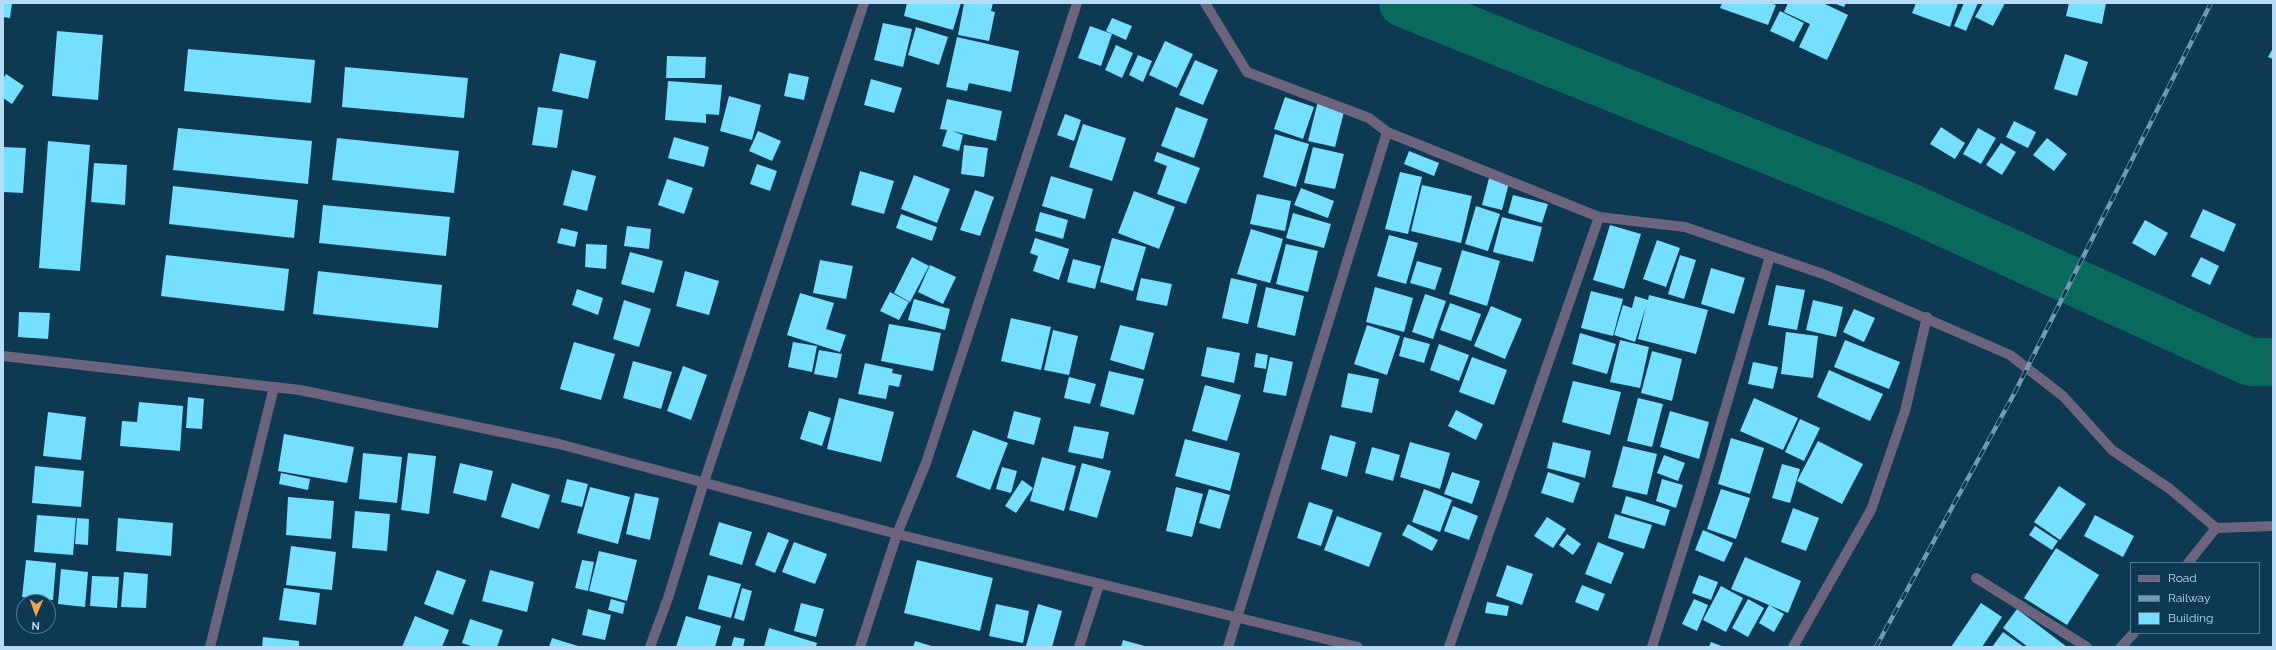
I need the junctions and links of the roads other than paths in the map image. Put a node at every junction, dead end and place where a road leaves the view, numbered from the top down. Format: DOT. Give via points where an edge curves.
graph roads {
  1 [pos="864,3"];
  2 [pos="1077,3"];
  3 [pos="1205,3"];
  4 [pos="1387,132"];
  5 [pos="1599,217"];
  6 [pos="1770,256"];
  7 [pos="1927,317"];
  8 [pos="3,356"];
  9 [pos="274,387"];
  10 [pos="704,482"];
  11 [pos="2273,526"];
  12 [pos="2216,528"];
  13 [pos="897,534"];
  14 [pos="2189,562"];
  15 [pos="1976,578"];
  16 [pos="1099,585"];
  17 [pos="1238,617"];
  18 [pos="2133,634"];
  19 [pos="210,647"];
  20 [pos="650,647"];
  21 [pos="860,647"];
  22 [pos="1079,647"];
  23 [pos="1228,647"];
  24 [pos="1358,647"];
  25 [pos="1449,647"];
  26 [pos="1652,647"];
  27 [pos="1794,647"];
  28 [pos="2087,647"];
  29 [pos="2121,647"];
  1 -- 10 [label="street"];
  2 -- 13 [label="street" via="926,463"];
  3 -- 4 [label="street" via="1247,72 1369,118"];
  4 -- 5 [label="street"];
  4 -- 17 [label="street"];
  5 -- 6 [label="street" via="1686,227"];
  5 -- 25 [label="street"];
  6 -- 7 [label="street" via="1826,275"];
  6 -- 26 [label="street"];
  7 -- 12 [label="street" via="2010,355 2063,396 2112,450 2170,490"];
  7 -- 27 [label="street" via="1905,411 1871,510"];
  8 -- 9 [label="street"];
  9 -- 10 [label="street" via="300,390 559,444"];
  9 -- 19 [label="street"];
  10 -- 13 [label="street"];
  10 -- 20 [label="street"];
  11 -- 12 [label="street"];
  12 -- 14 [label="street"];
  13 -- 16 [label="street"];
  13 -- 21 [label="street"];
  15 -- 28 [label="street"];
  16 -- 17 [label="street"];
  16 -- 22 [label="street"];
  17 -- 23 [label="street"];
  17 -- 24 [label="street"];
  18 -- 29 [label="street"];
}
